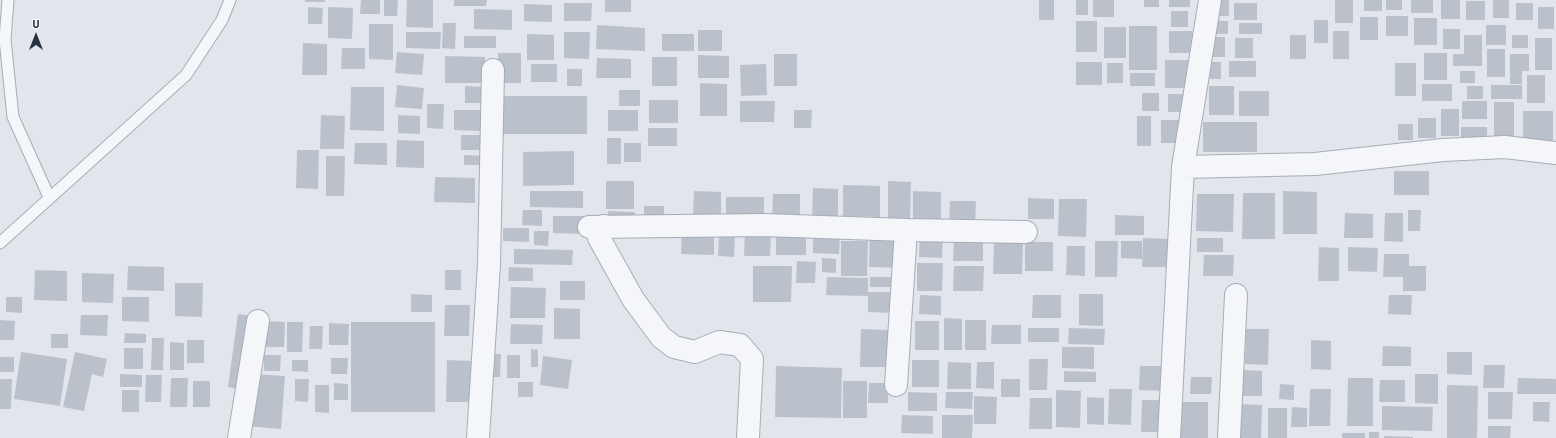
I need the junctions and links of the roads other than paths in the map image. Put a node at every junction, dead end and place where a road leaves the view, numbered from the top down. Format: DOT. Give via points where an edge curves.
graph roads {
  1 [pos="8,0"];
  2 [pos="230,0"];
  3 [pos="1210,0"];
  4 [pos="493,70"];
  5 [pos="1556,153"];
  6 [pos="1183,167"];
  7 [pos="49,198"];
  8 [pos="906,230"];
  9 [pos="1026,232"];
  10 [pos="0,242"];
  11 [pos="1236,295"];
  12 [pos="258,321"];
  13 [pos="896,385"];
  14 [pos="239,438"];
  15 [pos="478,438"];
  16 [pos="748,438"];
  17 [pos="1169,438"];
  18 [pos="1229,438"];
  1 -- 7 [label="lane" via="5,39 13,117"];
  2 -- 7 [label="lane" via="222,20 186,75"];
  3 -- 6 [label="street"];
  4 -- 15 [label="street" via="489,264"];
  5 -- 6 [label="street" via="1505,147 1443,150 1315,164"];
  6 -- 17 [label="street"];
  7 -- 10 [label="lane"];
  8 -- 9 [label="street"];
  8 -- 13 [label="street"];
  8 -- 16 [label="street" via="764,225 597,226 599,238 632,299 662,337 674,347 695,352 719,342 740,345 752,359"];
  11 -- 18 [label="street"];
  12 -- 14 [label="street"];
}
